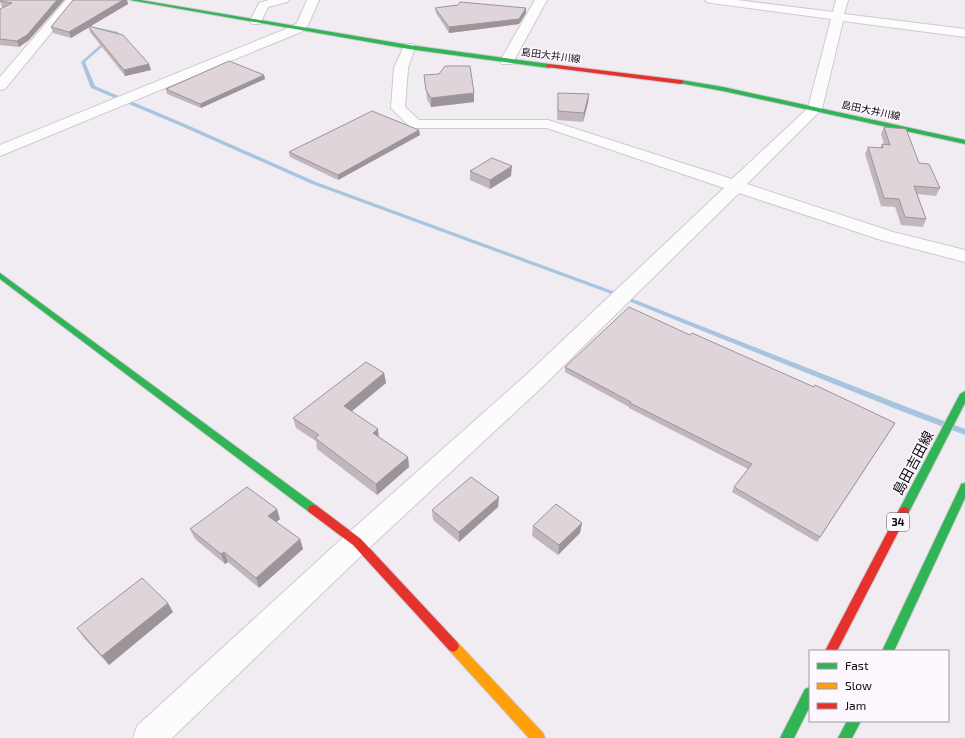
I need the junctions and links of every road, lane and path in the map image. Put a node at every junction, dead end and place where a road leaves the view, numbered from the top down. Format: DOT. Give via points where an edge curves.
graph roads {
  1 [pos="72,0"];
  2 [pos="132,0"];
  3 [pos="283,0"];
  4 [pos="313,0"];
  5 [pos="541,0"];
  6 [pos="711,0"];
  7 [pos="842,0"];
  8 [pos="839,17"];
  9 [pos="256,21"];
  10 [pos="297,29"];
  11 [pos="965,33"];
  12 [pos="409,47"];
  13 [pos="507,61"];
  14 [pos="0,86"];
  15 [pos="815,109"];
  16 [pos="965,142"];
  17 [pos="0,150"];
  18 [pos="735,186"];
  19 [pos="965,256"];
  20 [pos="0,275"];
  21 [pos="965,394"];
  22 [pos="965,487"];
  23 [pos="357,542"];
  24 [pos="832,650"];
  25 [pos="888,650"];
  26 [pos="809,695"];
  27 [pos="853,722"];
  28 [pos="149,738"];
  29 [pos="538,738"];
  30 [pos="787,738"];
  31 [pos="845,738"];
  1 -- 14 [label="street"];
  2 -- 9 [label="main road, 島田大井川線"];
  3 -- 9 [label="street" via="263,5"];
  4 -- 10 [label="street" via="302,25"];
  5 -- 13 [label="street"];
  6 -- 8 [label="street"];
  7 -- 8 [label="street"];
  8 -- 11 [label="street"];
  8 -- 15 [label="street"];
  9 -- 10 [label="main road, 島田大井川線"];
  10 -- 12 [label="main road, 島田大井川線"];
  10 -- 17 [label="street"];
  12 -- 13 [label="main road, 島田大井川線"];
  12 -- 18 [label="street" via="401,68 398,108 415,124 548,124"];
  13 -- 15 [label="main road, 島田大井川線" via="682,82"];
  15 -- 16 [label="main road, 島田大井川線"];
  15 -- 18 [label="street"];
  18 -- 19 [label="street" via="887,236"];
  18 -- 23 [label="street" via="533,382"];
  20 -- 23 [label="main road"];
  21 -- 24 [label="main road, 島田吉田線 / 34"];
  22 -- 25 [label="main road"];
  23 -- 28 [label="street"];
  23 -- 29 [label="main road"];
  26 -- 30 [label="main road"];
  27 -- 31 [label="main road"];
}
